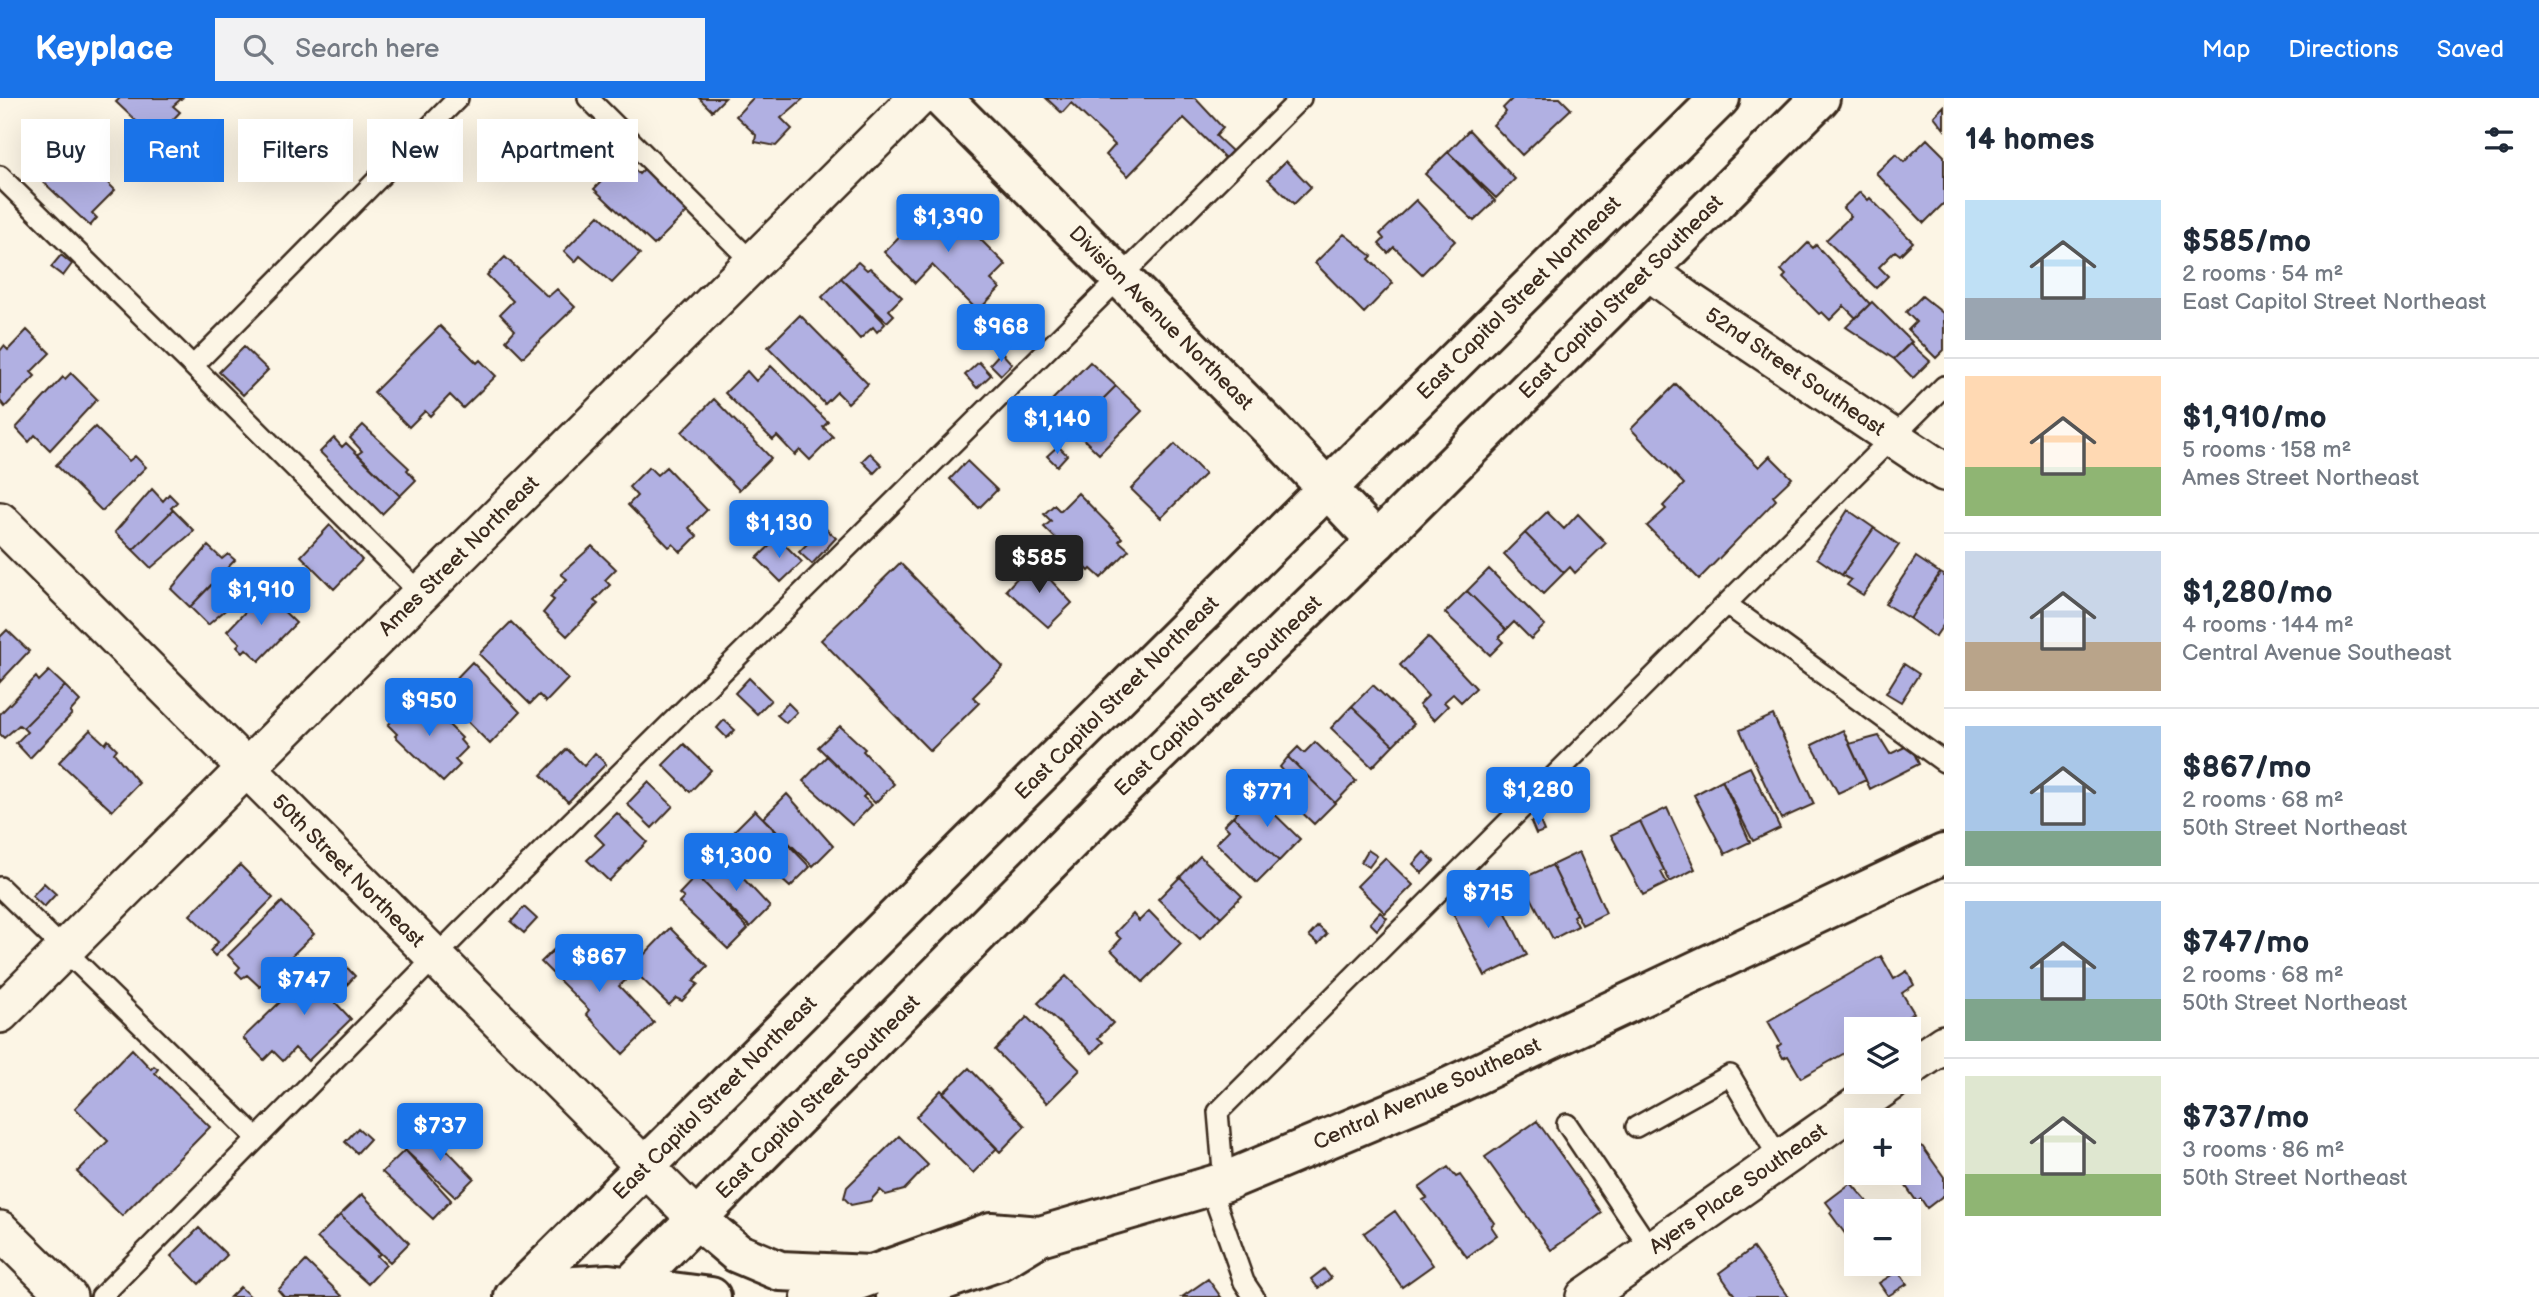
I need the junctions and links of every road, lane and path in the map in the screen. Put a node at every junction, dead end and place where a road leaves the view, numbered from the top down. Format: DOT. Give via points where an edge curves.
graph roads {
  1 [pos="458,98"];
  2 [pos="589,98"];
  3 [pos="918,98"];
  4 [pos="942,98"];
  5 [pos="1301,98"];
  6 [pos="1720,98"];
  7 [pos="1820,98"];
  8 [pos="0,176"];
  9 [pos="753,263"];
  10 [pos="1649,271"];
  11 [pos="1120,278"];
  12 [pos="193,366"];
  13 [pos="1944,386"];
  14 [pos="1893,438"];
  15 [pos="1944,472"];
  16 [pos="1328,488"];
  17 [pos="0,521"];
  18 [pos="1377,541"];
  19 [pos="421,594"];
  20 [pos="1726,604"];
  21 [pos="1944,761"];
  22 [pos="246,769"];
  23 [pos="1941,860"];
  24 [pos="0,887"];
  25 [pos="65,950"];
  26 [pos="435,957"];
  27 [pos="0,1014"];
  28 [pos="1944,1044"];
  29 [pos="1921,1060"];
  30 [pos="1874,1094"];
  31 [pos="1567,1124"];
  32 [pos="1636,1127"];
  33 [pos="257,1138"];
  34 [pos="1780,1160"];
  35 [pos="647,1167"];
  36 [pos="1217,1184"];
  37 [pos="697,1219"];
  38 [pos="0,1230"];
  39 [pos="1651,1250"];
  40 [pos="947,1276"];
  41 [pos="883,1286"];
  42 [pos="624,1292"];
  43 [pos="68,1297"];
  44 [pos="101,1297"];
  45 [pos="514,1297"];
  46 [pos="539,1297"];
  47 [pos="711,1297"];
  48 [pos="811,1297"];
  49 [pos="1254,1297"];
  50 [pos="1585,1297"];
  1 -- 12 [label="lane"];
  2 -- 9 [label="lane"];
  3 -- 9 [label="street, Ames Street Northeast"];
  4 -- 11 [label="main road, Division Avenue Northeast"];
  5 -- 11 [label="lane"];
  6 -- 16 [label="main road, East Capitol Street Northeast"];
  7 -- 10 [label="main road, East Capitol Street Southeast"];
  8 -- 12 [label="lane"];
  9 -- 19 [label="street, Ames Street Northeast"];
  10 -- 14 [label="street, 52nd Street Southeast"];
  10 -- 18 [label="main road, East Capitol Street Southeast"];
  11 -- 16 [label="main road, Division Avenue Northeast"];
  11 -- 26 [label="lane"];
  12 -- 19 [label="lane"];
  13 -- 14 [label="lane"];
  14 -- 15 [label="street, 52nd Street Southeast"];
  14 -- 20 [label="lane"];
  16 -- 18 [label="main road, Division Avenue Northeast"];
  16 -- 35 [label="main road, East Capitol Street Northeast"];
  17 -- 22 [label="street, 50th Street Northeast"];
  18 -- 37 [label="main road, East Capitol Street Southeast" via="1107,804"];
  19 -- 22 [label="street, Ames Street Northeast"];
  20 -- 21 [label="lane"];
  20 -- 36 [label="lane" via="1218,1112"];
  22 -- 25 [label="street, Ames Street Northeast"];
  22 -- 26 [label="street, 50th Street Northeast"];
  23 -- 36 [label="main road, Central Avenue Southeast" via="1438,1092"];
  24 -- 25 [label="lane"];
  25 -- 27 [label="street, Ames Street Northeast"];
  25 -- 33 [label="lane"];
  26 -- 33 [label="lane"];
  26 -- 35 [label="street, 50th Street Northeast"];
  28 -- 29 [label="street"];
  30 -- 34 [label="street, Ayers Place Southeast"];
  31 -- 39 [label="lane"];
  32 -- 34 [label="lane" via="1730,1075"];
  33 -- 44 [label="lane"];
  34 -- 39 [label="street, Ayers Place Southeast"];
  35 -- 37 [label="street, 50th Street Northeast"];
  35 -- 45 [label="main road, East Capitol Street Northeast"];
  36 -- 40 [label="main road, Central Avenue Southeast" via="1040,1236 999,1261"];
  36 -- 49 [label="lane" via="1244,1282"];
  37 -- 41 [label="main road" via="737,1253 780,1271"];
  37 -- 42 [label="main road, East Capitol Street Southeast"];
  38 -- 43 [label="street"];
  39 -- 50 [label="street, Ayers Place Southeast"];
  40 -- 41 [label="main road, Central Avenue Southeast"];
  41 -- 48 [label="main road, Central Avenue Southeast"];
  42 -- 46 [label="main road" via="576,1286"];
  42 -- 47 [label="main road"];
}
